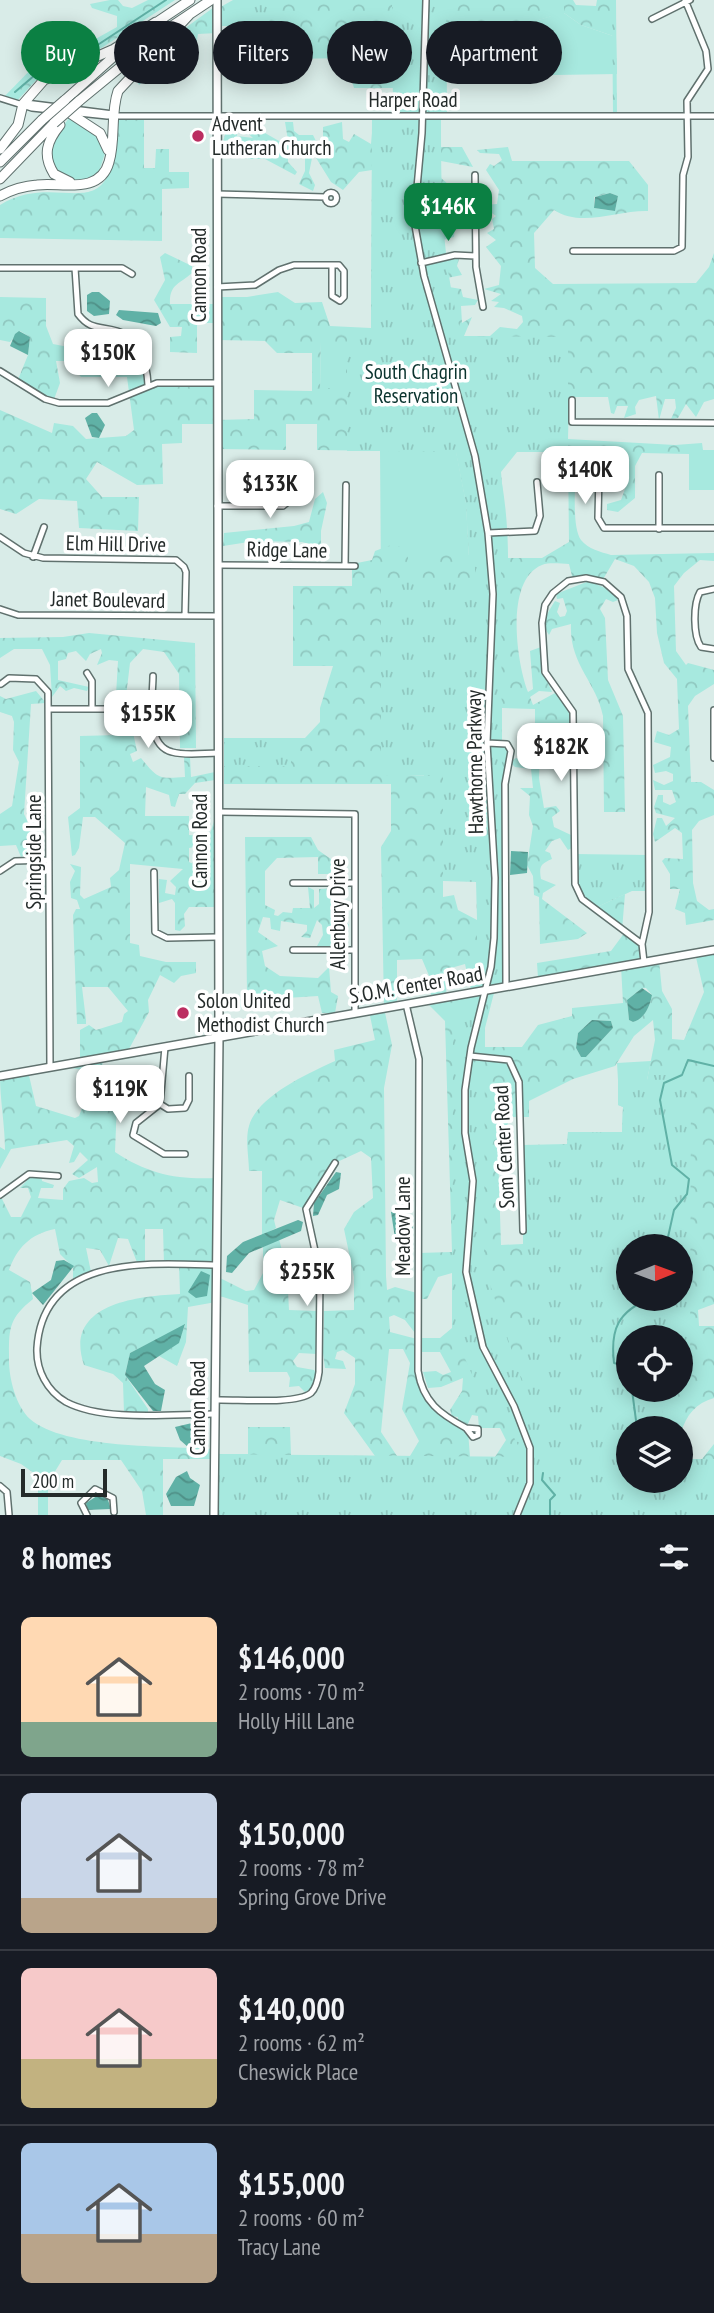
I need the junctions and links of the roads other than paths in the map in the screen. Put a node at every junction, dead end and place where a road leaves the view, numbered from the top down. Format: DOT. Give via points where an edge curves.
graph roads {
  1 [pos="190,0"];
  2 [pos="426,0"];
  3 [pos="212,1"];
  4 [pos="687,1"];
  5 [pos="190,14"];
  6 [pos="652,19"];
  7 [pos="158,21"];
  8 [pos="114,49"];
  9 [pos="114,58"];
  10 [pos="0,98"];
  11 [pos="23,104"];
  12 [pos="68,112"];
  13 [pos="113,114"];
  14 [pos="218,115"];
  15 [pos="422,115"];
  16 [pos="687,116"];
  17 [pos="714,116"];
  18 [pos="57,124"];
  19 [pos="0,149"];
  20 [pos="0,162"];
  21 [pos="475,175"];
  22 [pos="0,179"];
  23 [pos="217,194"];
  24 [pos="0,196"];
  25 [pos="325,197"];
  26 [pos="573,251"];
  27 [pos="475,256"];
  28 [pos="421,263"];
  29 [pos="332,265"];
  30 [pos="0,268"];
  31 [pos="75,268"];
  32 [pos="132,274"];
  33 [pos="217,287"];
  34 [pos="483,307"];
  35 [pos="0,371"];
  36 [pos="217,383"];
  37 [pos="148,385"];
  38 [pos="572,400"];
  39 [pos="714,423"];
  40 [pos="599,474"];
  41 [pos="659,475"];
  42 [pos="537,482"];
  43 [pos="346,485"];
  44 [pos="293,488"];
  45 [pos="217,506"];
  46 [pos="44,527"];
  47 [pos="714,528"];
  48 [pos="659,529"];
  49 [pos="488,533"];
  50 [pos="0,537"];
  51 [pos="33,557"];
  52 [pos="218,565"];
  53 [pos="345,566"];
  54 [pos="355,566"];
  55 [pos="714,589"];
  56 [pos="0,609"];
  57 [pos="218,616"];
  58 [pos="185,617"];
  59 [pos="714,649"];
  60 [pos="88,673"];
  61 [pos="153,676"];
  62 [pos="1,684"];
  63 [pos="92,708"];
  64 [pos="48,709"];
  65 [pos="153,709"];
  66 [pos="714,710"];
  67 [pos="487,743"];
  68 [pos="218,753"];
  69 [pos="714,758"];
  70 [pos="219,812"];
  71 [pos="49,860"];
  72 [pos="0,872"];
  73 [pos="153,872"];
  74 [pos="292,883"];
  75 [pos="354,883"];
  76 [pos="217,937"];
  77 [pos="642,944"];
  78 [pos="293,950"];
  79 [pos="354,950"];
  80 [pos="714,950"];
  81 [pos="644,962"];
  82 [pos="506,987"];
  83 [pos="486,990"];
  84 [pos="406,1004"];
  85 [pos="355,1013"];
  86 [pos="219,1037"];
  87 [pos="165,1047"];
  88 [pos="470,1056"];
  89 [pos="50,1067"];
  90 [pos="0,1076"];
  91 [pos="189,1076"];
  92 [pos="162,1077"];
  93 [pos="140,1083"];
  94 [pos="160,1104"];
  95 [pos="185,1154"];
  96 [pos="335,1163"];
  97 [pos="58,1176"];
  98 [pos="0,1195"];
  99 [pos="523,1231"];
  100 [pos="217,1265"];
  101 [pos="215,1399"];
  102 [pos="214,1414"];
  103 [pos="466,1428"];
  104 [pos="0,1486"];
  105 [pos="114,1514"];
  106 [pos="9,1515"];
  107 [pos="87,1515"];
  108 [pos="214,1515"];
  109 [pos="517,1515"];
  1 -- 7 [label="highway"];
  2 -- 15 [label="street, Hawthorne Parkway"];
  3 -- 5 [label="highway"];
  3 -- 14 [label="main road, Cannon Road"];
  4 -- 6 [label="street"];
  4 -- 16 [label="street" via="708,69 687,101"];
  5 -- 13 [label="highway" via="118,90"];
  5 -- 18 [label="highway, bridge" via="96,87"];
  8 -- 11 [label="highway" via="52,75"];
  9 -- 20 [label="highway, bridge"];
  10 -- 11 [label="street, Harper Road"];
  11 -- 12 [label="street, Harper Road"];
  11 -- 13 [label="street, Harper Road"];
  11 -- 19 [label="highway" via="19,125"];
  12 -- 13 [label="street, Harper Road"];
  12 -- 18 [label="highway" via="93,126 105,140 107,157 96,176 73,182 54,173 48,145"];
  13 -- 14 [label="street, Harper Road"];
  13 -- 24 [label="highway" via="109,163 99,178 79,185 27,186"];
  14 -- 15 [label="street, Harper Road"];
  14 -- 23 [label="main road, Cannon Road"];
  15 -- 16 [label="street, Harper Road"];
  15 -- 28 [label="street, Hawthorne Parkway" via="413,200"];
  16 -- 17 [label="street, Harper Road"];
  16 -- 26 [label="street" via="682,247 674,251"];
  18 -- 22 [label="highway"];
  21 -- 27 [label="street"];
  23 -- 25 [label="street"];
  23 -- 33 [label="main road, Cannon Road"];
  27 -- 28 [label="street" via="455,255"];
  27 -- 34 [label="street"];
  28 -- 49 [label="street, Hawthorne Parkway" via="469,432"];
  29 -- 29 [label="street" via="344,271 344,297 338,301 332,296"];
  29 -- 33 [label="street" via="294,265 255,285"];
  30 -- 31 [label="street"];
  31 -- 32 [label="street" via="122,268"];
  31 -- 37 [label="street" via="78,314 93,328 120,331 135,345 145,358"];
  33 -- 36 [label="main road, Cannon Road"];
  35 -- 37 [label="street" via="44,399 59,403 108,403"];
  36 -- 37 [label="street"];
  36 -- 45 [label="main road, Cannon Road"];
  38 -- 39 [label="street" via="572,422"];
  40 -- 48 [label="street" via="598,518 604,528"];
  41 -- 48 [label="street"];
  42 -- 49 [label="street" via="540,516 535,531"];
  43 -- 53 [label="street"];
  44 -- 45 [label="street" via="283,506"];
  45 -- 52 [label="main road, Cannon Road"];
  46 -- 51 [label="street"];
  47 -- 48 [label="street"];
  49 -- 67 [label="street, Hawthorne Parkway" via="494,594"];
  50 -- 51 [label="street"];
  51 -- 58 [label="street, Elm Hill Drive" via="176,560 186,572"];
  52 -- 53 [label="street, Ridge Lane"];
  52 -- 57 [label="main road, Cannon Road"];
  53 -- 54 [label="street, Ridge Lane"];
  55 -- 59 [label="street" via="700,592 696,599 697,641 701,647"];
  56 -- 58 [label="street, Janet Boulevard" via="18,615"];
  57 -- 58 [label="street, Janet Boulevard"];
  57 -- 68 [label="main road, Cannon Road"];
  60 -- 63 [label="street"];
  61 -- 65 [label="street"];
  62 -- 64 [label="street, Springside Lane" via="9,678 41,682 48,692"];
  63 -- 64 [label="street"];
  63 -- 65 [label="street"];
  64 -- 71 [label="street, Springside Lane"];
  65 -- 68 [label="street" via="155,737 164,748"];
  66 -- 69 [label="street"];
  67 -- 82 [label="street" via="505,743 511,751 505,784"];
  67 -- 83 [label="street, Hawthorne Parkway" via="495,915"];
  68 -- 70 [label="main road, Cannon Road"];
  70 -- 75 [label="street, Allenbury Drive" via="355,814"];
  70 -- 76 [label="main road, Cannon Road"];
  71 -- 72 [label="street" via="15,861"];
  71 -- 89 [label="street, Springside Lane"];
  73 -- 76 [label="street" via="153,928 159,936"];
  74 -- 75 [label="street"];
  75 -- 79 [label="street, Allenbury Drive"];
  76 -- 86 [label="main road, Cannon Road"];
  77 -- 77 [label="street" via="649,912 648,713 628,669 625,607 613,589 596,579 568,581 553,593 543,613 543,662 549,680 573,712 575,884 582,899"];
  77 -- 81 [label="street"];
  78 -- 79 [label="street"];
  79 -- 85 [label="street, Allenbury Drive"];
  80 -- 81 [label="main road, S.O.M. Center Road"];
  81 -- 82 [label="main road, S.O.M. Center Road"];
  82 -- 83 [label="main road, S.O.M. Center Road"];
  83 -- 84 [label="main road, S.O.M. Center Road"];
  83 -- 88 [label="street, Hawthorne Parkway"];
  84 -- 85 [label="main road, S.O.M. Center Road"];
  84 -- 103 [label="street, Meadow Lane" via="419,1059 418,1371 429,1401 446,1418"];
  85 -- 86 [label="main road, S.O.M. Center Road"];
  86 -- 87 [label="main road, S.O.M. Center Road"];
  86 -- 100 [label="main road, Cannon Road"];
  87 -- 89 [label="main road, S.O.M. Center Road"];
  87 -- 92 [label="street"];
  88 -- 99 [label="street, Som Center Road" via="509,1060 519,1082"];
  88 -- 109 [label="street, Hawthorne Parkway" via="464,1115 473,1181 466,1272 483,1347 530,1448 530,1483"];
  89 -- 90 [label="main road, S.O.M. Center Road"];
  91 -- 94 [label="street" via="186,1108 168,1109"];
  92 -- 93 [label="street"];
  92 -- 94 [label="street"];
  94 -- 95 [label="street" via="136,1124 133,1135 164,1154"];
  96 -- 101 [label="street" via="306,1209 320,1274 316,1387 294,1399"];
  97 -- 98 [label="street" via="29,1174"];
  100 -- 101 [label="main road, Cannon Road"];
  100 -- 102 [label="street" via="145,1264 84,1276 49,1306 37,1354 46,1382 68,1403 124,1413"];
  101 -- 102 [label="main road, Cannon Road"];
  102 -- 108 [label="main road, Cannon Road"];
  104 -- 106 [label="street" via="7,1492"];
  105 -- 107 [label="street" via="113,1498 95,1489 81,1503"];
}
